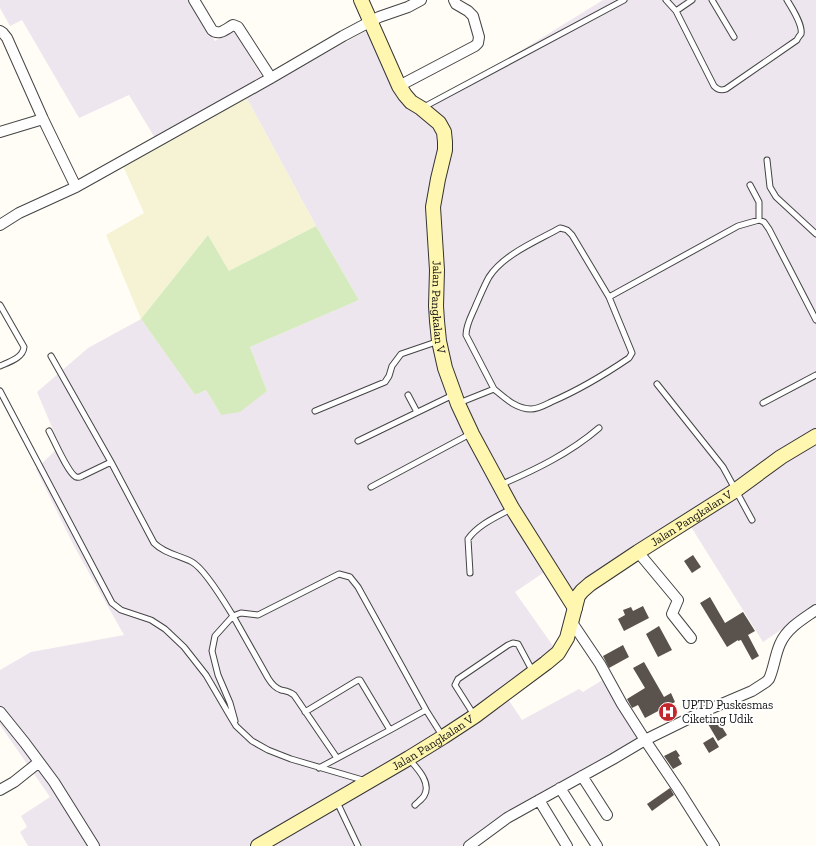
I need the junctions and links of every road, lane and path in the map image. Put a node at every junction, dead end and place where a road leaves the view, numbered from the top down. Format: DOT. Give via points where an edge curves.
graph roads {
  1 [pos="194,0"];
  2 [pos="361,0"];
  3 [pos="421,0"];
  4 [pos="454,0"];
  5 [pos="624,0"];
  6 [pos="666,0"];
  7 [pos="692,0"];
  8 [pos="712,0"];
  9 [pos="787,0"];
  10 [pos="676,11"];
  11 [pos="370,22"];
  12 [pos="0,31"];
  13 [pos="734,37"];
  14 [pos="271,78"];
  15 [pos="399,86"];
  16 [pos="421,108"];
  17 [pos="43,119"];
  18 [pos="0,132"];
  19 [pos="767,160"];
  20 [pos="750,185"];
  21 [pos="76,187"];
  22 [pos="759,220"];
  23 [pos="0,225"];
  24 [pos="816,234"];
  25 [pos="609,297"];
  26 [pos="0,305"];
  27 [pos="816,320"];
  28 [pos="439,341"];
  29 [pos="51,356"];
  30 [pos="0,366"];
  31 [pos="816,375"];
  32 [pos="657,384"];
  33 [pos="494,389"];
  34 [pos="0,391"];
  35 [pos="408,395"];
  36 [pos="456,399"];
  37 [pos="763,403"];
  38 [pos="315,411"];
  39 [pos="417,412"];
  40 [pos="599,428"];
  41 [pos="49,431"];
  42 [pos="472,434"];
  43 [pos="816,436"];
  44 [pos="358,441"];
  45 [pos="111,462"];
  46 [pos="500,485"];
  47 [pos="371,487"];
  48 [pos="736,490"];
  49 [pos="512,508"];
  50 [pos="752,520"];
  51 [pos="638,552"];
  52 [pos="470,573"];
  53 [pos="816,610"];
  54 [pos="573,614"];
  55 [pos="233,616"];
  56 [pos="691,638"];
  57 [pos="533,673"];
  58 [pos="426,710"];
  59 [pos="0,712"];
  60 [pos="305,712"];
  61 [pos="475,716"];
  62 [pos="236,726"];
  63 [pos="390,730"];
  64 [pos="443,737"];
  65 [pos="645,740"];
  66 [pos="337,758"];
  67 [pos="409,758"];
  68 [pos="39,762"];
  69 [pos="319,768"];
  70 [pos="582,776"];
  71 [pos="368,782"];
  72 [pos="560,788"];
  73 [pos="0,790"];
  74 [pos="336,800"];
  75 [pos="539,800"];
  76 [pos="415,805"];
  77 [pos="607,815"];
  78 [pos="94,846"];
  79 [pos="258,846"];
  80 [pos="358,846"];
  81 [pos="470,846"];
  82 [pos="567,846"];
  83 [pos="597,846"];
  84 [pos="714,846"];
  1 -- 14 [label="street" via="215,33 233,25 238,27"];
  2 -- 11 [label="street, Jalan Pangkalan V"];
  3 -- 11 [label="street"];
  4 -- 15 [label="street" via="473,16 479,37 478,43"];
  5 -- 16 [label="lane"];
  6 -- 10 [label="lane"];
  7 -- 10 [label="lane"];
  8 -- 13 [label="lane"];
  9 -- 10 [label="lane" via="801,27 801,34 797,40 721,90 714,86"];
  11 -- 14 [label="street"];
  11 -- 15 [label="street, Jalan Pangkalan V"];
  12 -- 17 [label="street" via="7,38"];
  14 -- 21 [label="street"];
  15 -- 16 [label="street, Jalan Pangkalan V" via="411,102"];
  16 -- 28 [label="street, Jalan Pangkalan V" via="442,127 445,142 433,208"];
  17 -- 18 [label="street"];
  17 -- 21 [label="street"];
  19 -- 24 [label="lane" via="770,187 776,197"];
  20 -- 22 [label="lane" via="759,202"];
  21 -- 23 [label="street" via="19,213"];
  22 -- 25 [label="lane" via="738,226"];
  22 -- 27 [label="lane" via="769,229"];
  25 -- 33 [label="lane" via="632,353 629,358 575,391 536,409 514,405"];
  25 -- 33 [label="lane" via="567,230 560,228 505,260 489,278 466,329 466,334"];
  26 -- 30 [label="lane" via="24,347 21,355"];
  28 -- 36 [label="street, Jalan Pangkalan V"];
  28 -- 38 [label="lane" via="401,354 385,382"];
  29 -- 45 [label="lane"];
  31 -- 37 [label="lane"];
  32 -- 48 [label="lane" via="723,467"];
  33 -- 36 [label="lane"];
  34 -- 62 [label="lane" via="112,603 121,610 151,620 184,647 206,675"];
  35 -- 39 [label="lane"];
  36 -- 39 [label="lane"];
  36 -- 42 [label="street, Jalan Pangkalan V"];
  39 -- 44 [label="lane"];
  40 -- 46 [label="lane" via="547,463"];
  41 -- 45 [label="lane" via="66,464 77,477"];
  42 -- 46 [label="street, Jalan Pangkalan V"];
  42 -- 47 [label="lane"];
  43 -- 48 [label="street, Jalan Pangkalan V" via="781,457"];
  45 -- 55 [label="lane" via="154,543 160,549 194,562"];
  46 -- 49 [label="street, Jalan Pangkalan V"];
  48 -- 50 [label="lane"];
  48 -- 51 [label="street, Jalan Pangkalan V"];
  49 -- 52 [label="lane" via="473,532 468,539"];
  49 -- 54 [label="street, Jalan Pangkalan V"];
  51 -- 54 [label="street, Jalan Pangkalan V" via="582,591"];
  51 -- 56 [label="street" via="678,600 672,614"];
  53 -- 65 [label="street" via="786,633 780,642 766,682"];
  54 -- 57 [label="street, Jalan Pangkalan V" via="567,638 558,653"];
  54 -- 65 [label="street" via="622,704"];
  55 -- 58 [label="lane" via="242,613 258,615 340,574 350,577"];
  55 -- 60 [label="lane" via="273,686 294,694"];
  55 -- 62 [label="lane" via="215,636 212,651"];
  57 -- 61 [label="street, Jalan Pangkalan V"];
  57 -- 61 [label="lane" via="518,644 513,643 458,679 456,686"];
  58 -- 63 [label="lane"];
  58 -- 64 [label="lane"];
  59 -- 68 [label="street"];
  60 -- 63 [label="lane" via="360,680"];
  60 -- 66 [label="lane"];
  61 -- 64 [label="street, Jalan Pangkalan V"];
  62 -- 69 [label="lane" via="252,741 268,750"];
  63 -- 66 [label="lane"];
  64 -- 67 [label="street, Jalan Pangkalan V"];
  65 -- 70 [label="street"];
  65 -- 84 [label="street"];
  66 -- 69 [label="lane"];
  67 -- 71 [label="street, Jalan Pangkalan V"];
  67 -- 76 [label="lane" via="425,779 425,795"];
  68 -- 73 [label="street"];
  68 -- 78 [label="street"];
  69 -- 71 [label="lane"];
  70 -- 72 [label="street"];
  70 -- 77 [label="street"];
  71 -- 74 [label="street, Jalan Pangkalan V"];
  72 -- 75 [label="street"];
  72 -- 83 [label="street"];
  74 -- 79 [label="street, Jalan Pangkalan V"];
  74 -- 80 [label="lane"];
  75 -- 81 [label="street" via="507,818"];
  75 -- 82 [label="street"];
}
